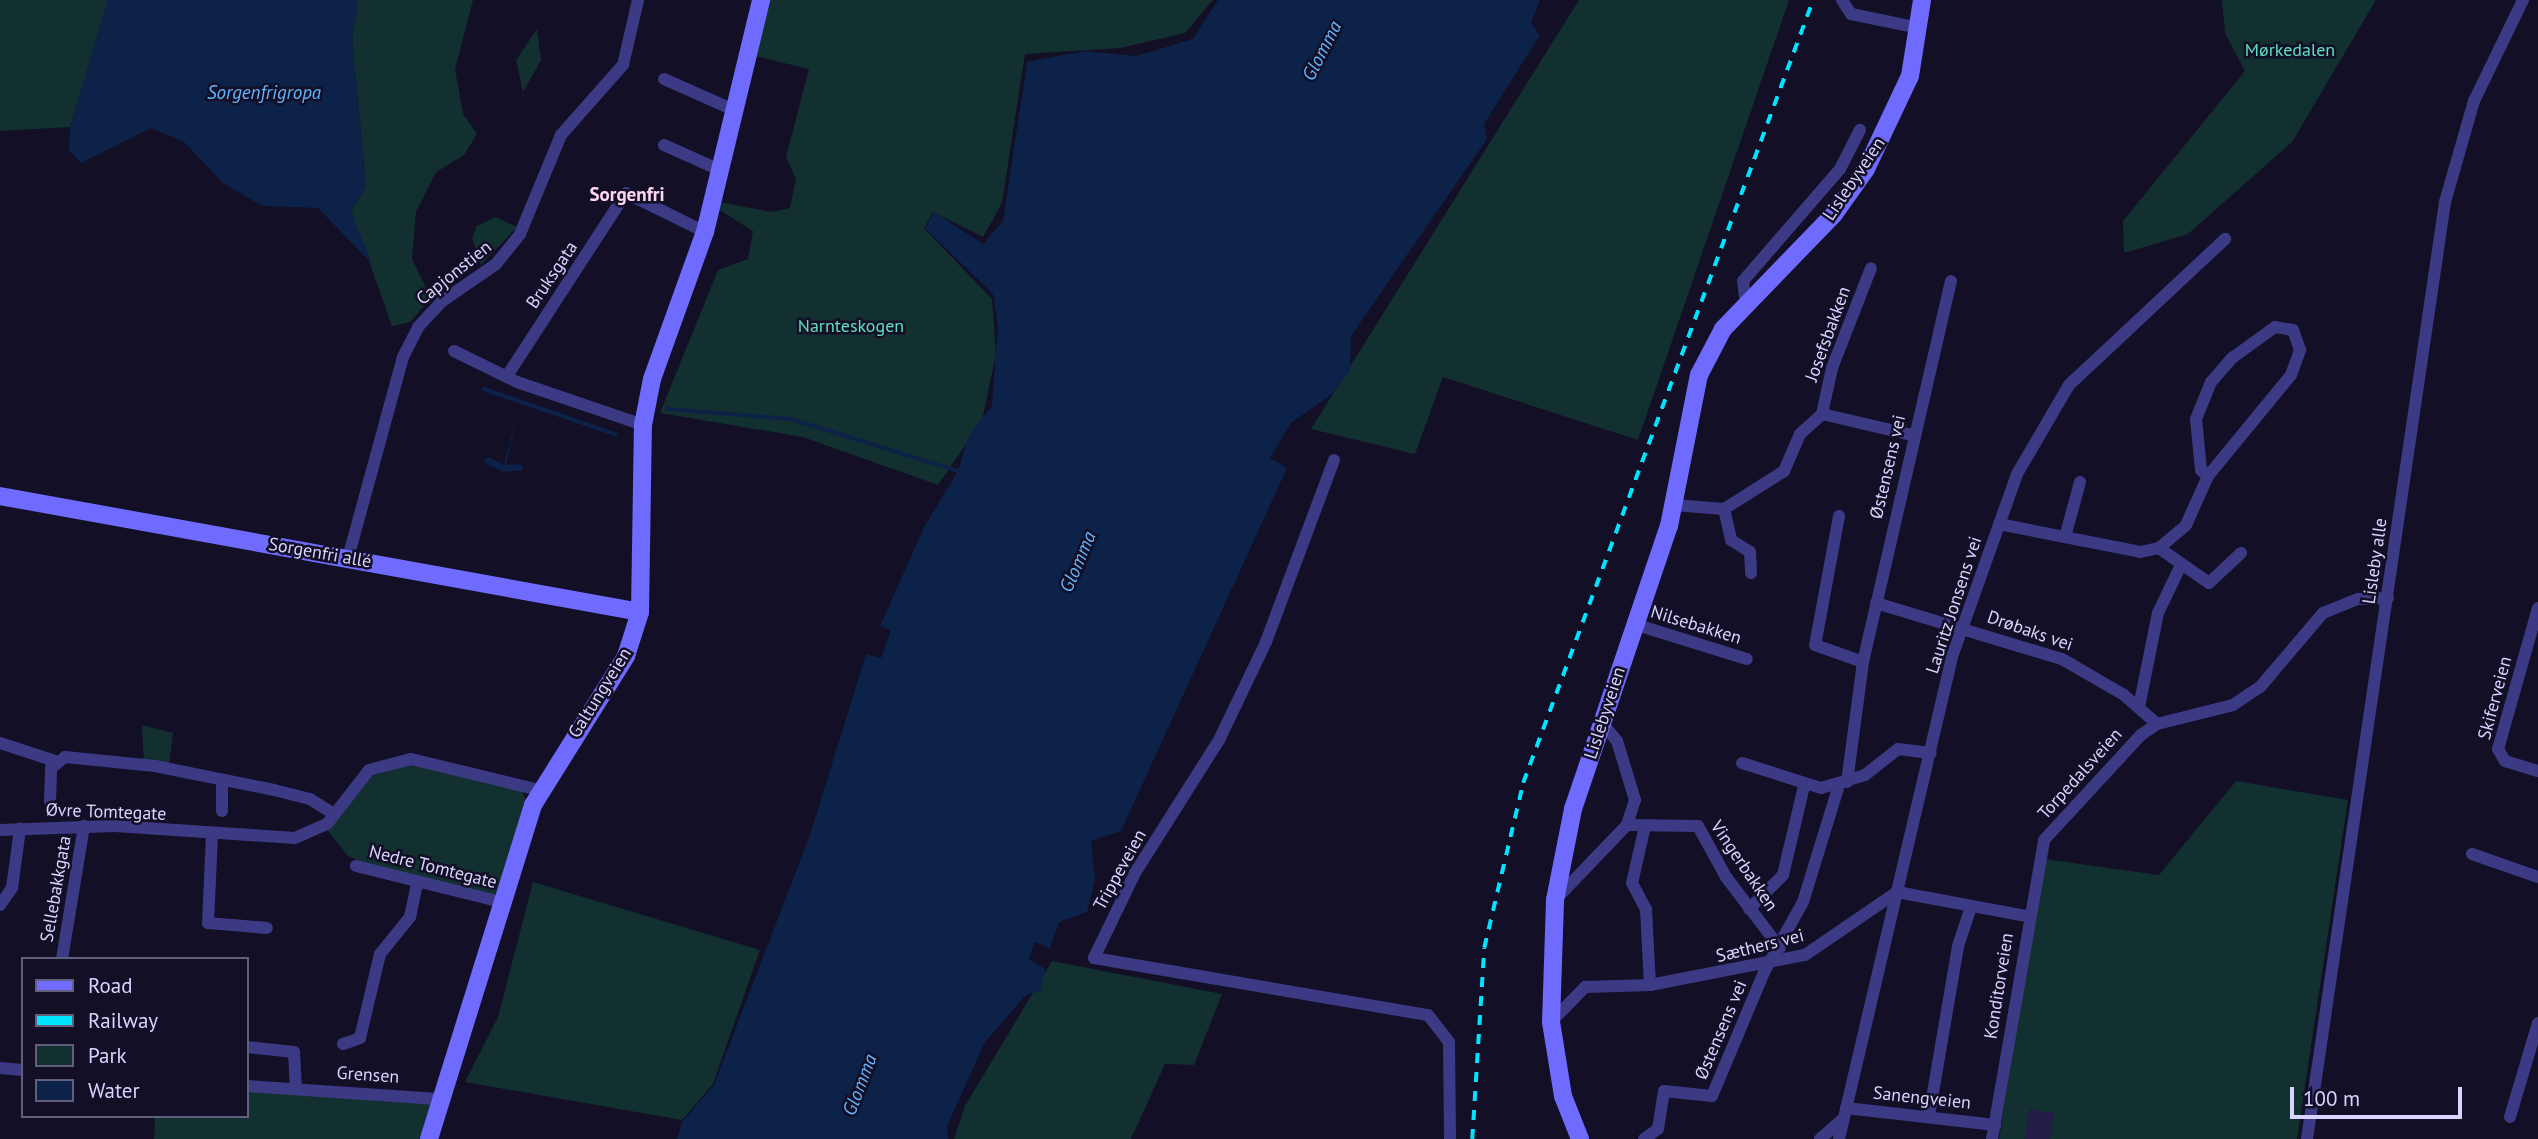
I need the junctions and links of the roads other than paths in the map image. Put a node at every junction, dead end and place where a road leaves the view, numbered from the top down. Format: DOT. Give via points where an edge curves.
graph roads {
  1 [pos="638,0"];
  2 [pos="761,0"];
  3 [pos="1842,0"];
  4 [pos="1922,0"];
  5 [pos="2523,0"];
  6 [pos="1919,28"];
  7 [pos="664,79"];
  8 [pos="734,110"];
  9 [pos="1860,130"];
  10 [pos="664,145"];
  11 [pos="720,170"];
  12 [pos="705,232"];
  13 [pos="2225,239"];
  14 [pos="1871,268"];
  15 [pos="1951,281"];
  16 [pos="1746,304"];
  17 [pos="454,351"];
  18 [pos="507,376"];
  19 [pos="1822,414"];
  20 [pos="643,425"];
  21 [pos="1912,435"];
  22 [pos="1334,460"];
  23 [pos="2208,476"];
  24 [pos="2080,482"];
  25 [pos="0,496"];
  26 [pos="1674,505"];
  27 [pos="1724,509"];
  28 [pos="1839,516"];
  29 [pos="1999,524"];
  30 [pos="2065,537"];
  31 [pos="2159,548"];
  32 [pos="2241,553"];
  33 [pos="348,558"];
  34 [pos="2181,565"];
  35 [pos="1751,573"];
  36 [pos="2388,598"];
  37 [pos="1876,603"];
  38 [pos="2538,608"];
  39 [pos="640,612"];
  40 [pos="1634,624"];
  41 [pos="1963,627"];
  42 [pos="1747,659"];
  43 [pos="1863,662"];
  44 [pos="2139,707"];
  45 [pos="1602,723"];
  46 [pos="2157,724"];
  47 [pos="0,743"];
  48 [pos="1931,753"];
  49 [pos="55,761"];
  50 [pos="1742,763"];
  51 [pos="2538,771"];
  52 [pos="222,781"];
  53 [pos="1843,783"];
  54 [pos="1804,786"];
  55 [pos="539,790"];
  56 [pos="50,801"];
  57 [pos="222,811"];
  58 [pos="334,814"];
  59 [pos="1627,825"];
  60 [pos="84,826"];
  61 [pos="1645,826"];
  62 [pos="20,829"];
  63 [pos="0,830"];
  64 [pos="212,835"];
  65 [pos="2045,840"];
  66 [pos="2472,854"];
  67 [pos="356,866"];
  68 [pos="2538,877"];
  69 [pos="416,884"];
  70 [pos="1897,892"];
  71 [pos="1,897"];
  72 [pos="1556,900"];
  73 [pos="502,902"];
  74 [pos="1971,907"];
  75 [pos="1749,909"];
  76 [pos="2027,916"];
  77 [pos="267,928"];
  78 [pos="1780,948"];
  79 [pos="62,957"];
  80 [pos="1774,963"];
  81 [pos="1650,985"];
  82 [pos="1551,1022"];
  83 [pos="2538,1023"];
  84 [pos="343,1044"];
  85 [pos="248,1047"];
  86 [pos="0,1068"];
  87 [pos="21,1070"];
  88 [pos="248,1086"];
  89 [pos="296,1089"];
  90 [pos="438,1099"];
  91 [pos="1846,1108"];
  92 [pos="1929,1116"];
  93 [pos="2510,1116"];
  94 [pos="1841,1121"];
  95 [pos="1995,1125"];
  96 [pos="429,1139"];
  97 [pos="1450,1139"];
  98 [pos="1580,1139"];
  99 [pos="1644,1139"];
  100 [pos="1820,1139"];
  101 [pos="1839,1139"];
  102 [pos="1992,1139"];
  103 [pos="2307,1139"];
  1 -- 33 [label="street, Capjonstien" via="627,58 561,135 520,234 496,264 441,302 418,327 403,357"];
  2 -- 8 [label="street, Galtungveien"];
  3 -- 6 [label="street" via="1851,14"];
  4 -- 6 [label="street, Lislebyveien"];
  5 -- 36 [label="street, Lisleby alle" via="2474,101 2445,202"];
  6 -- 16 [label="street, Lislebyveien" via="1910,76 1866,169 1834,214"];
  7 -- 8 [label="street"];
  8 -- 11 [label="street, Galtungveien"];
  9 -- 16 [label="street, Lislebyveien" via="1840,169 1742,281"];
  10 -- 11 [label="street"];
  11 -- 12 [label="street, Galtungveien"];
  12 -- 18 [label="street, Bruksgata" via="626,193"];
  12 -- 20 [label="street, Galtungveien" via="652,379"];
  13 -- 29 [label="street, Lauritz Jonsens vei" via="2069,385 2033,441"];
  14 -- 19 [label="street, Josefsbakken" via="1832,369"];
  15 -- 21 [label="street, Østensens vei"];
  16 -- 26 [label="street, Lislebyveien" via="1723,329 1699,375"];
  17 -- 18 [label="street"];
  18 -- 20 [label="street"];
  19 -- 21 [label="street"];
  19 -- 27 [label="street" via="1800,434 1784,471"];
  20 -- 39 [label="street, Galtungveien"];
  21 -- 37 [label="street, Østensens vei"];
  22 -- 97 [label="street, Trippeveien" via="1266,642 1225,728 1135,873 1094,958 1428,1015 1449,1042"];
  23 -- 23 [label="street" via="2201,470 2196,419 2211,382 2232,358 2275,327 2293,330 2300,350 2291,375"];
  23 -- 31 [label="street" via="2193,515"];
  24 -- 30 [label="street"];
  25 -- 33 [label="street, Sorgenfri allé"];
  26 -- 27 [label="street"];
  26 -- 40 [label="street, Lislebyveien"];
  27 -- 35 [label="street" via="1731,540 1749,550"];
  28 -- 43 [label="street" via="1815,645"];
  29 -- 30 [label="street"];
  29 -- 41 [label="street, Lauritz Jonsens vei"];
  30 -- 31 [label="street" via="2140,552"];
  31 -- 34 [label="street"];
  32 -- 34 [label="street" via="2212,582"];
  33 -- 39 [label="street, Sorgenfri allé"];
  34 -- 44 [label="street" via="2158,613"];
  36 -- 46 [label="street, Torpedalsveien" via="2358,599 2323,613 2261,686 2234,705"];
  36 -- 103 [label="street, Lisleby alle"];
  37 -- 41 [label="street, Drøbaks vei"];
  37 -- 43 [label="street, Østensens vei"];
  38 -- 51 [label="street, Skiferveien" via="2498,749 2505,761"];
  39 -- 55 [label="street, Galtungveien" via="626,656"];
  40 -- 42 [label="street, Nilsebakken"];
  40 -- 45 [label="street, Lislebyveien"];
  41 -- 44 [label="street, Drøbaks vei" via="2062,659"];
  41 -- 48 [label="street, Lauritz Jonsens vei"];
  43 -- 53 [label="street, Østensens vei"];
  44 -- 46 [label="street, Drøbaks vei"];
  45 -- 59 [label="street" via="1617,741 1635,800"];
  45 -- 72 [label="street, Lislebyveien" via="1573,809"];
  46 -- 65 [label="street, Torpedalsveien" via="2128,745"];
  47 -- 49 [label="street"];
  48 -- 53 [label="street" via="1898,749"];
  48 -- 70 [label="street, Lauritz Jonsens vei"];
  49 -- 52 [label="street" via="155,766"];
  49 -- 56 [label="street"];
  50 -- 54 [label="street"];
  52 -- 57 [label="street"];
  52 -- 58 [label="street" via="310,799"];
  53 -- 54 [label="street"];
  53 -- 78 [label="street, Østensens vei" via="1813,875"];
  54 -- 75 [label="street" via="1783,875"];
  55 -- 58 [label="street" via="481,773 396,761 369,770"];
  55 -- 73 [label="street, Galtungveien"];
  58 -- 64 [label="street, Øvre Tomtegate" via="295,838"];
  59 -- 61 [label="street, Vingerbakken"];
  59 -- 72 [label="street"];
  60 -- 62 [label="street, Øvre Tomtegate"];
  60 -- 64 [label="street, Øvre Tomtegate"];
  60 -- 79 [label="street, Sellebakkgata"];
  61 -- 75 [label="street, Vingerbakken" via="1698,826"];
  61 -- 81 [label="street" via="1632,883 1646,909"];
  62 -- 63 [label="street, Øvre Tomtegate"];
  62 -- 71 [label="street" via="12,888"];
  64 -- 77 [label="street" via="208,923"];
  65 -- 76 [label="street, Konditorveien"];
  66 -- 68 [label="street"];
  67 -- 69 [label="street, Nedre Tomtegate"];
  69 -- 73 [label="street, Nedre Tomtegate"];
  69 -- 84 [label="street" via="410,917 380,954 360,1038"];
  70 -- 74 [label="street"];
  70 -- 80 [label="street, Sæthers vei" via="1818,950"];
  70 -- 91 [label="street, Lauritz Jonsens vei"];
  72 -- 82 [label="street, Lislebyveien"];
  73 -- 90 [label="street, Galtungveien"];
  74 -- 76 [label="street"];
  74 -- 92 [label="street" via="1958,946"];
  75 -- 78 [label="street, Vingerbakken"];
  76 -- 95 [label="street, Konditorveien"];
  78 -- 80 [label="street, Østensens vei"];
  80 -- 81 [label="street, Sæthers vei"];
  80 -- 99 [label="street, Østensens vei" via="1764,972 1712,1096 1664,1091 1658,1129"];
  81 -- 82 [label="street, Sæthers vei" via="1585,987"];
  82 -- 98 [label="street, Lislebyveien" via="1563,1096"];
  83 -- 93 [label="street"];
  85 -- 89 [label="street" via="294,1052"];
  86 -- 87 [label="street"];
  88 -- 89 [label="street, Grensen"];
  89 -- 90 [label="street, Grensen"];
  90 -- 96 [label="street, Galtungveien"];
  91 -- 92 [label="street, Sanengveien"];
  91 -- 94 [label="street, Lauritz Jonsens vei"];
  92 -- 95 [label="street, Sanengveien"];
  94 -- 100 [label="street"];
  94 -- 101 [label="street, Lauritz Jonsens vei"];
  95 -- 102 [label="street, Konditorveien"];
}
